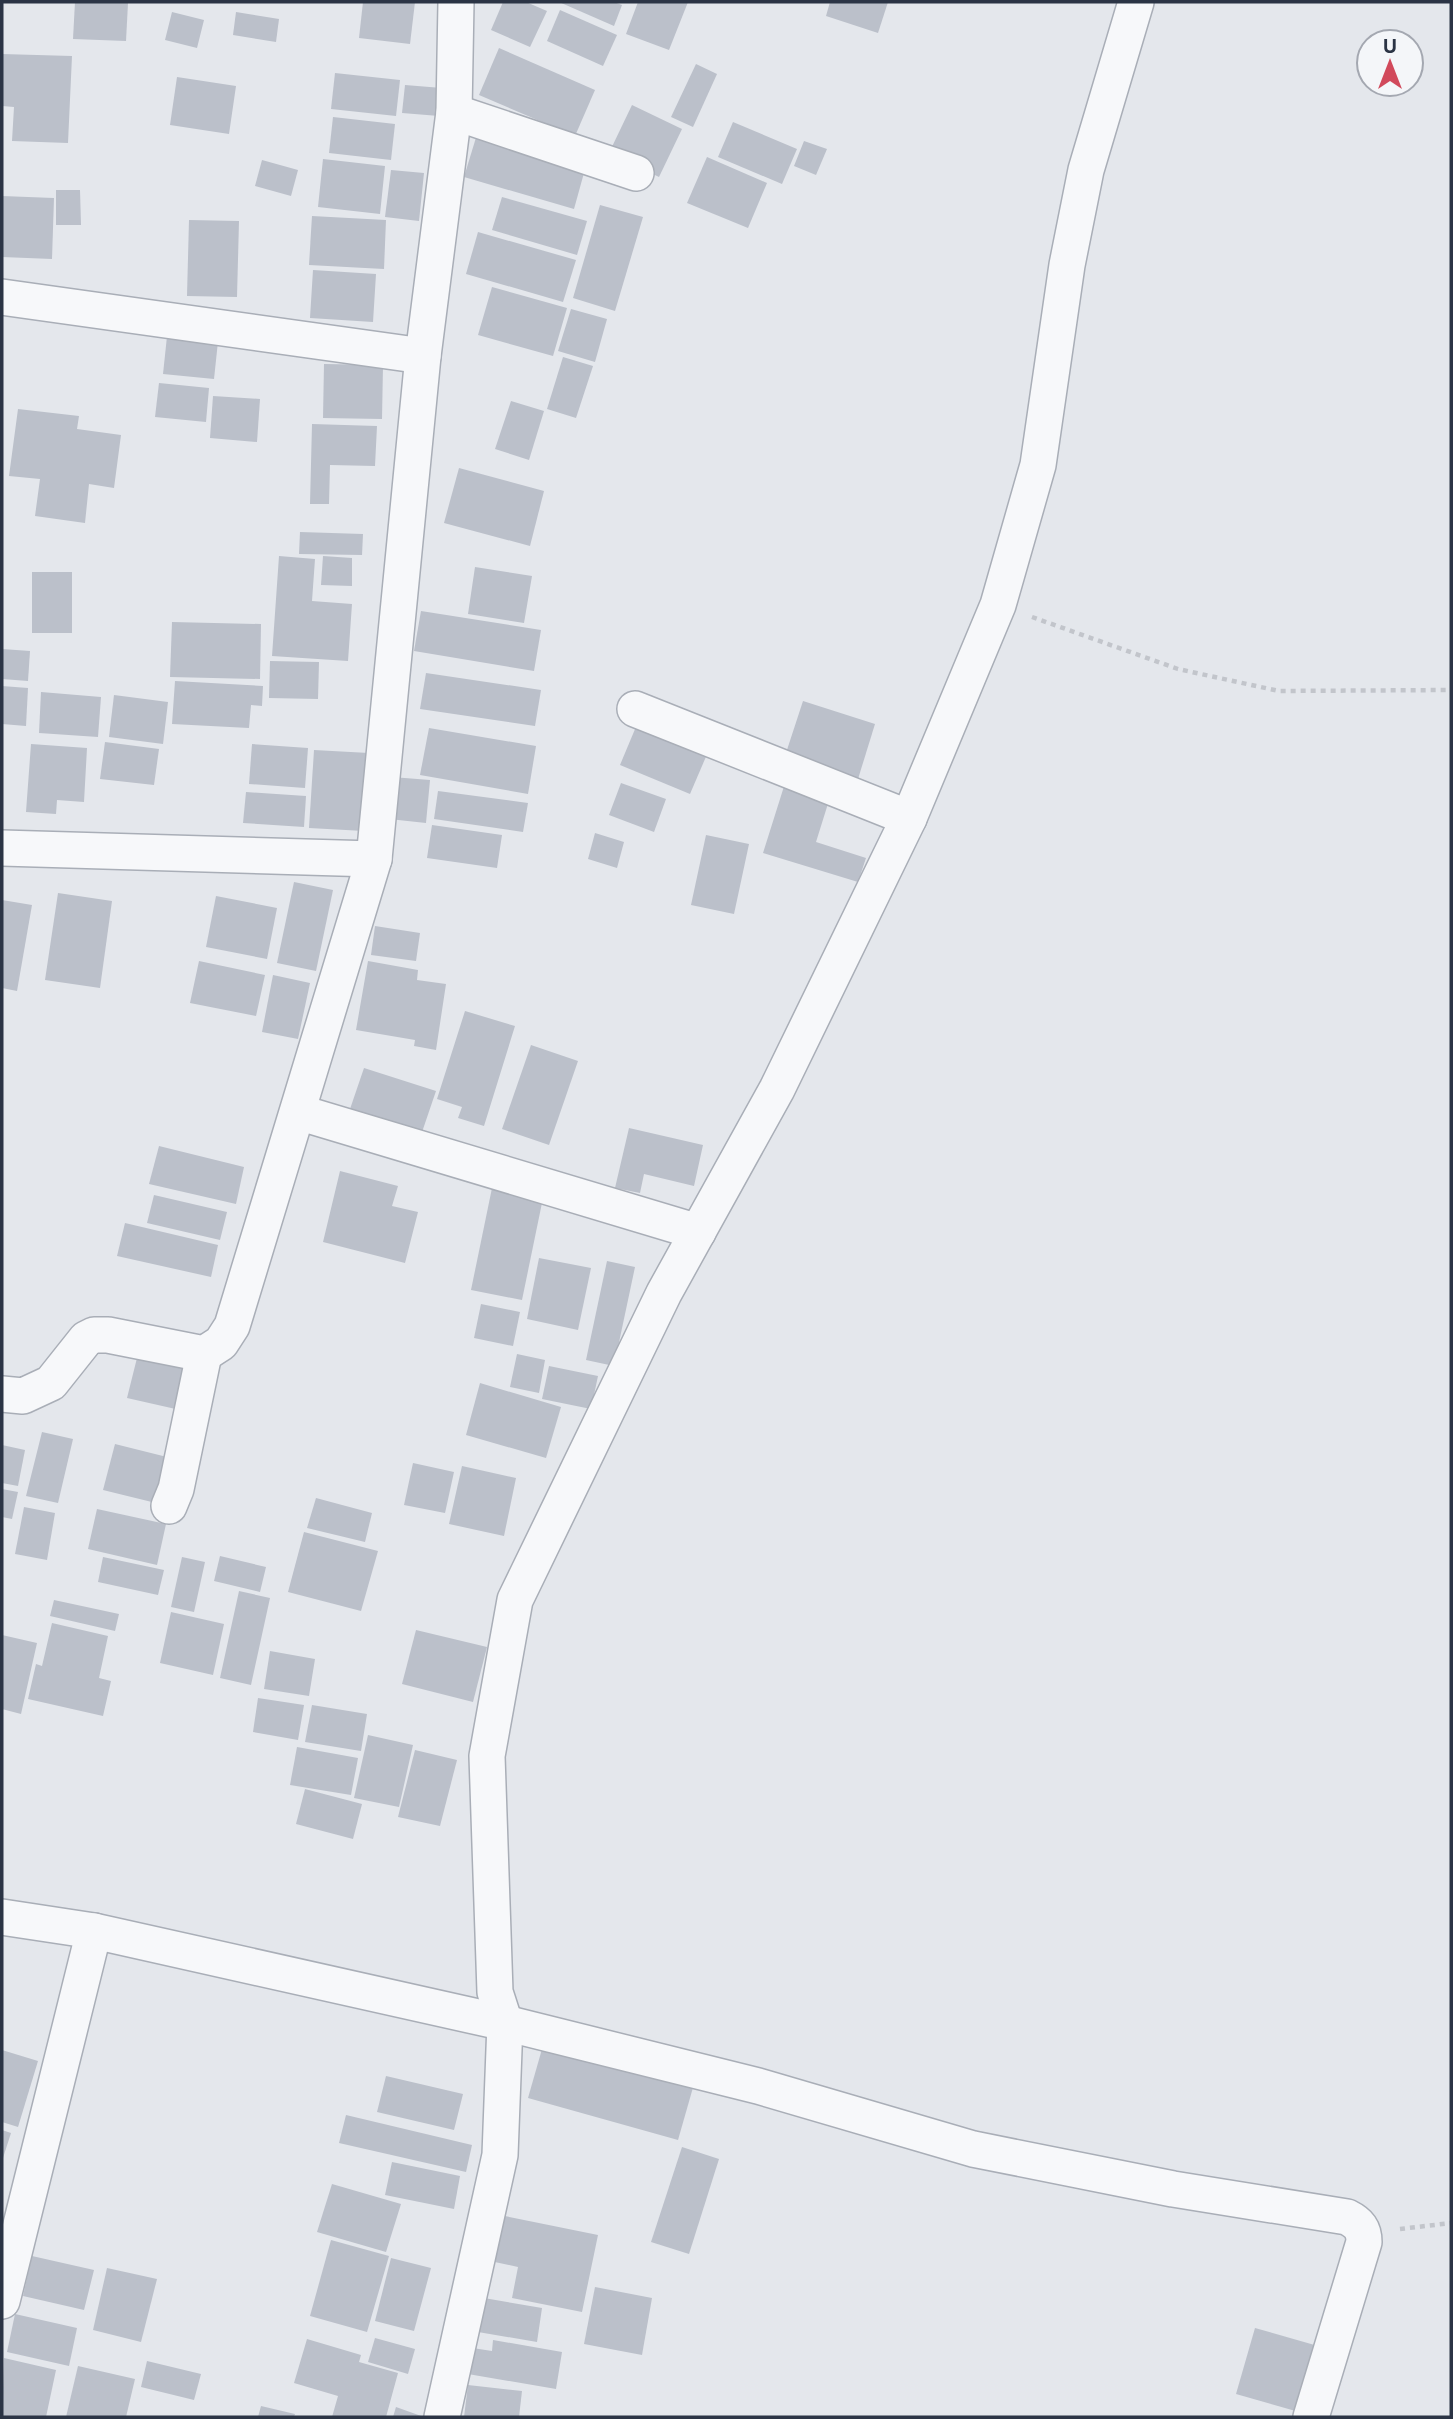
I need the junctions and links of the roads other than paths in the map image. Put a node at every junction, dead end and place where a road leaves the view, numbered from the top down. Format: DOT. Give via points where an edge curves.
graph roads {
  1 [pos="456,2"];
  2 [pos="1136,2"];
  3 [pos="454,112"];
  4 [pos="636,173"];
  5 [pos="2,298"];
  6 [pos="423,356"];
  7 [pos="635,709"];
  8 [pos="909,818"];
  9 [pos="2,848"];
  10 [pos="374,859"];
  11 [pos="298,1112"];
  12 [pos="698,1231"];
  13 [pos="204,1354"];
  14 [pos="2,1394"];
  15 [pos="169,1506"];
  16 [pos="2,1917"];
  17 [pos="94,1931"];
  18 [pos="505,2023"];
  19 [pos="2,2301"];
  20 [pos="442,2417"];
  21 [pos="1311,2417"];
  1 -- 3 [label="street"];
  2 -- 8 [label="street" via="1086,170 1038,465 998,606"];
  3 -- 4 [label="street"];
  3 -- 6 [label="street"];
  5 -- 6 [label="street"];
  6 -- 10 [label="street"];
  7 -- 8 [label="street"];
  8 -- 12 [label="street" via="777,1089"];
  9 -- 10 [label="street"];
  10 -- 11 [label="street"];
  11 -- 12 [label="street"];
  11 -- 13 [label="street" via="232,1326 221,1343"];
  12 -- 18 [label="street" via="598,1424 515,1600 487,1756 495,1992"];
  13 -- 14 [label="street" via="94,1335 80,1344 51,1383 23,1396"];
  13 -- 15 [label="street"];
  16 -- 17 [label="street"];
  17 -- 18 [label="street"];
  17 -- 19 [label="street"];
  18 -- 20 [label="street" via="500,2155"];
  18 -- 21 [label="street" via="758,2086 973,2149 1173,2189 1348,2217 1361,2226 1364,2242"];
}
